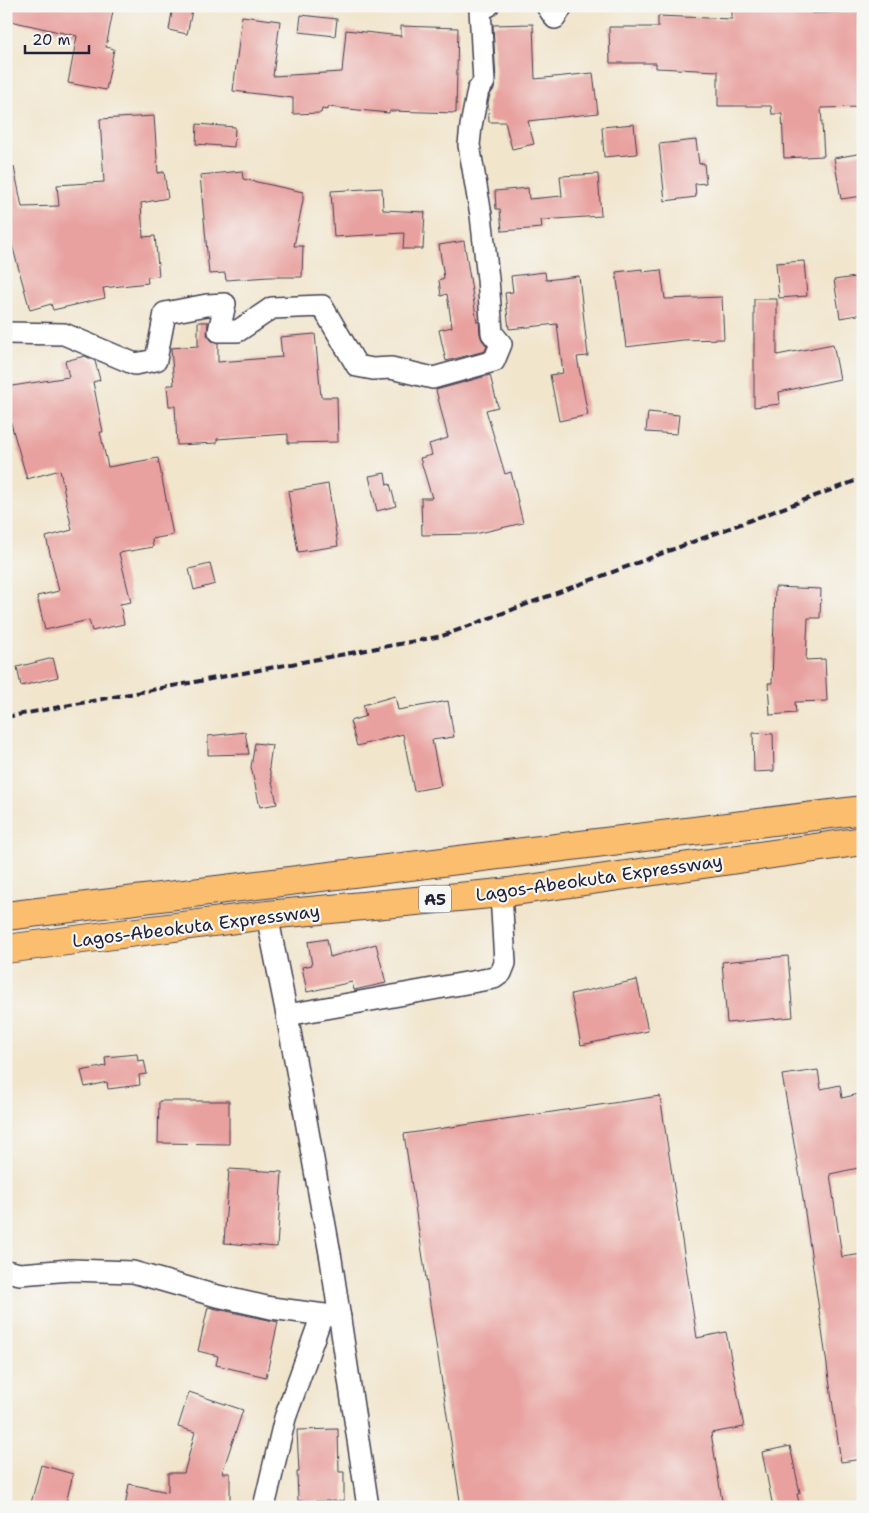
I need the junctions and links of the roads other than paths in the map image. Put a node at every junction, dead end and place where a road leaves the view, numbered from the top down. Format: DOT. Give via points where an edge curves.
graph roads {
  1 [pos="465,6"];
  2 [pos="488,6"];
  3 [pos="547,6"];
  4 [pos="562,6"];
  5 [pos="484,82"];
  6 [pos="6,333"];
  7 [pos="863,810"];
  8 [pos="863,841"];
  9 [pos="501,893"];
  10 [pos="6,916"];
  11 [pos="267,916"];
  12 [pos="6,949"];
  13 [pos="287,1015"];
  14 [pos="6,1271"];
  15 [pos="331,1316"];
  16 [pos="264,1507"];
  17 [pos="368,1507"];
  1 -- 5 [label="street"];
  2 -- 5 [label="street" via="480,9"];
  3 -- 4 [label="street" via="555,18"];
  5 -- 6 [label="street" via="478,90 469,145 481,215 492,333 501,344 494,362 433,378 390,368 357,366 322,306 272,308 238,331 219,331 225,304 165,313 156,360 135,364 64,334"];
  7 -- 10 [label="highway, Lagos-Abeokuta Expressway / A5"];
  8 -- 9 [label="highway, Lagos-Abeokuta Expressway / A5"];
  9 -- 11 [label="highway, Lagos-Abeokuta Expressway / A5"];
  9 -- 13 [label="street" via="505,963 502,973 494,978"];
  11 -- 12 [label="highway, Lagos-Abeokuta Expressway / A5"];
  11 -- 13 [label="street"];
  13 -- 15 [label="street" via="331,1259"];
  14 -- 15 [label="street" via="20,1274 71,1270 133,1272 271,1308"];
  15 -- 16 [label="street" via="285,1418"];
  15 -- 17 [label="street"];
}
